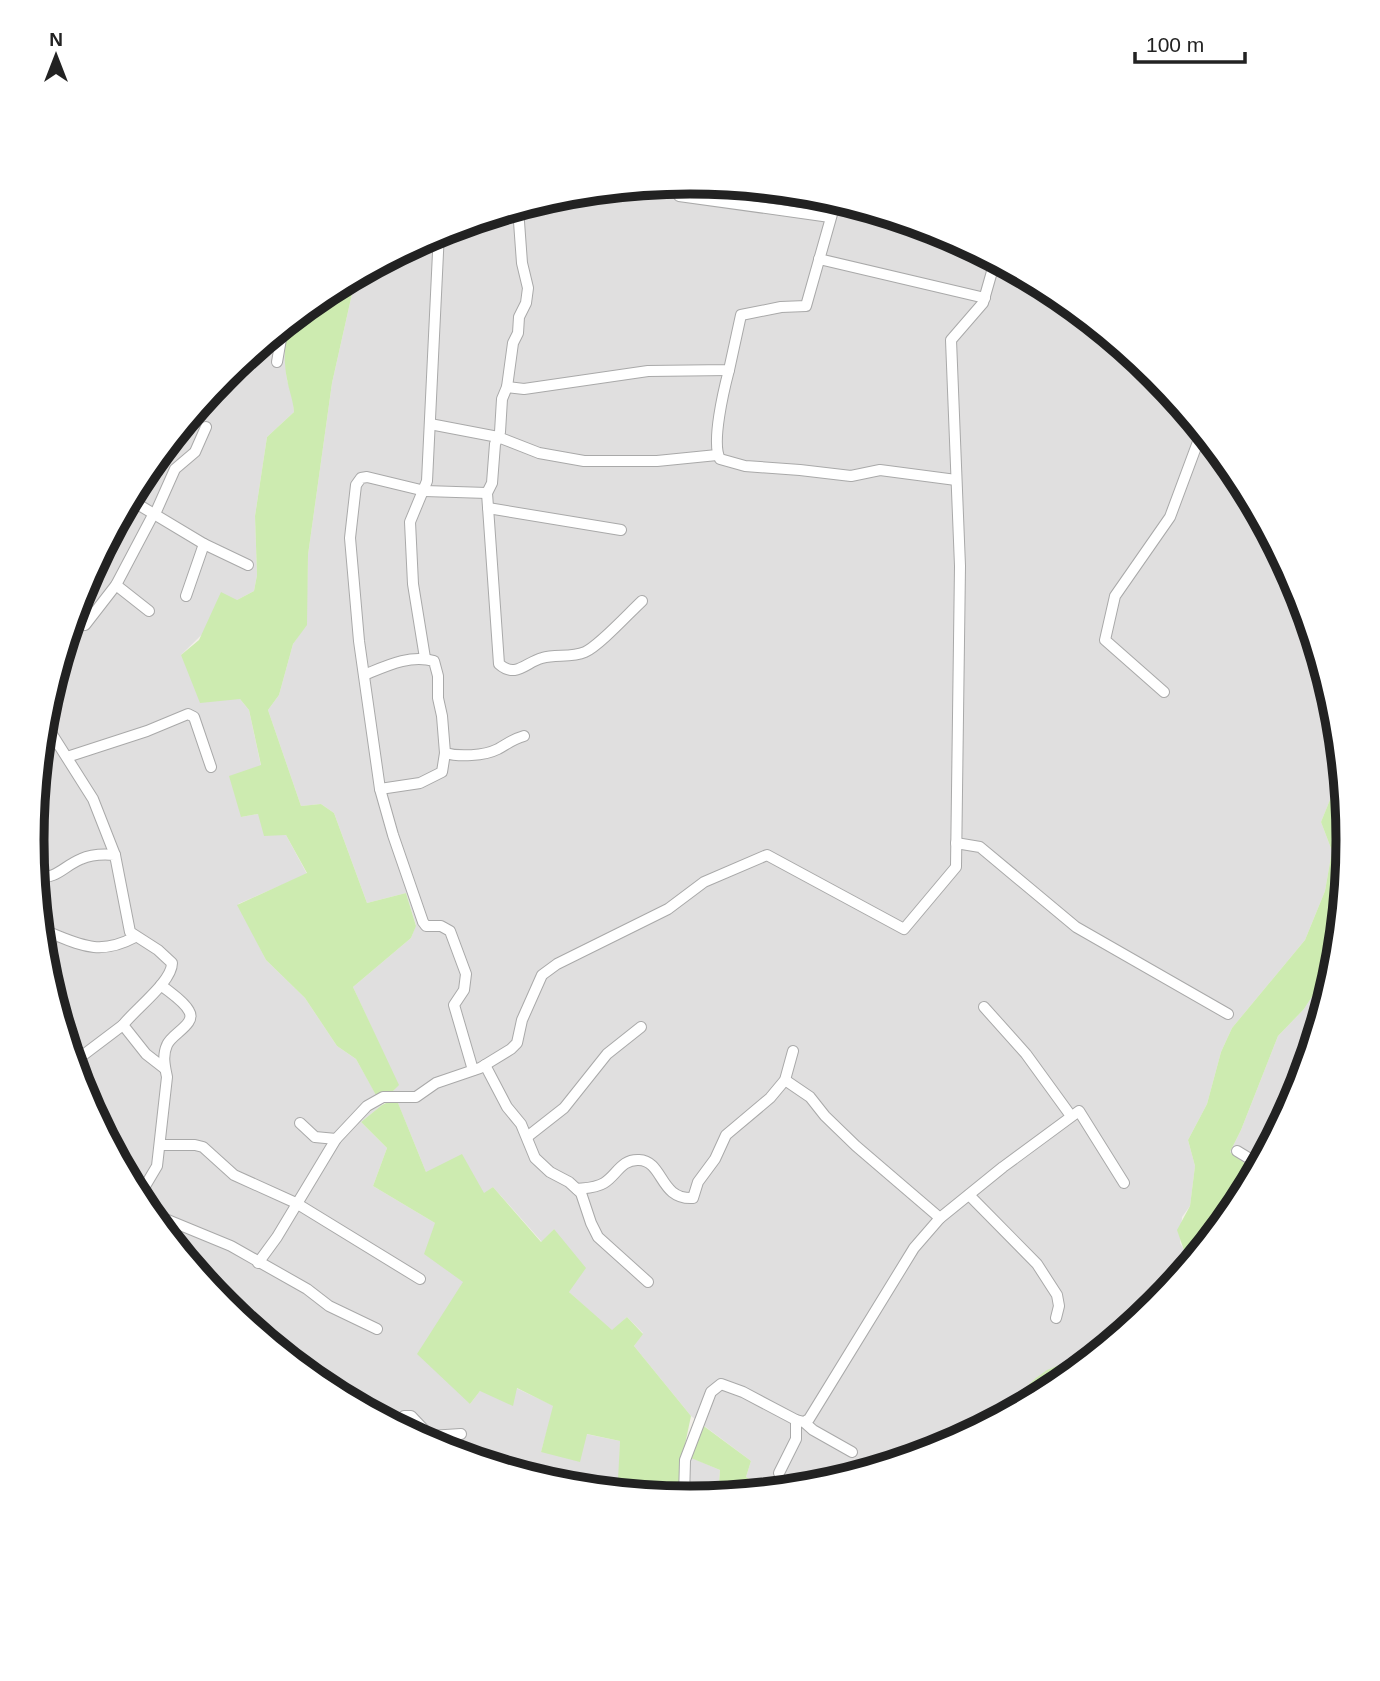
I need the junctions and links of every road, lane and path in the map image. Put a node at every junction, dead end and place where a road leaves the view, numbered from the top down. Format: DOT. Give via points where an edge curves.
graph roads {
  1 [pos="679,196"];
  2 [pos="832,211"];
  3 [pos="519,217"];
  4 [pos="830,217"];
  5 [pos="438,245"];
  6 [pos="818,259"];
  7 [pos="993,270"];
  8 [pos="985,298"];
  9 [pos="281,341"];
  10 [pos="277,362"];
  11 [pos="729,370"];
  12 [pos="507,387"];
  13 [pos="430,424"];
  14 [pos="206,427"];
  15 [pos="498,437"];
  16 [pos="1198,441"];
  17 [pos="718,455"];
  18 [pos="956,480"];
  19 [pos="425,491"];
  20 [pos="487,494"];
  21 [pos="138,504"];
  22 [pos="488,508"];
  23 [pos="154,514"];
  24 [pos="621,530"];
  25 [pos="204,544"];
  26 [pos="248,565"];
  27 [pos="117,585"];
  28 [pos="186,596"];
  29 [pos="642,601"];
  30 [pos="149,611"];
  31 [pos="85,625"];
  32 [pos="425,658"];
  33 [pos="364,675"];
  34 [pos="1164,692"];
  35 [pos="53,735"];
  36 [pos="524,736"];
  37 [pos="445,753"];
  38 [pos="67,757"];
  39 [pos="211,767"];
  40 [pos="380,789"];
  41 [pos="956,843"];
  42 [pos="115,855"];
  43 [pos="45,877"];
  44 [pos="52,935"];
  45 [pos="135,937"];
  46 [pos="52,940"];
  47 [pos="161,985"];
  48 [pos="984,1007"];
  49 [pos="1228,1014"];
  50 [pos="124,1025"];
  51 [pos="641,1027"];
  52 [pos="793,1051"];
  53 [pos="81,1057"];
  54 [pos="485,1065"];
  55 [pos="164,1068"];
  56 [pos="473,1070"];
  57 [pos="785,1080"];
  58 [pos="1071,1116"];
  59 [pos="300,1123"];
  60 [pos="527,1137"];
  61 [pos="336,1139"];
  62 [pos="161,1145"];
  63 [pos="1237,1151"];
  64 [pos="1252,1160"];
  65 [pos="1124,1183"];
  66 [pos="145,1187"];
  67 [pos="577,1188"];
  68 [pos="969,1195"];
  69 [pos="296,1203"];
  70 [pos="940,1218"];
  71 [pos="167,1220"];
  72 [pos="258,1263"];
  73 [pos="420,1279"];
  74 [pos="648,1282"];
  75 [pos="1056,1318"];
  76 [pos="377,1329"];
  77 [pos="402,1419"];
  78 [pos="800,1421"];
  79 [pos="423,1429"];
  80 [pos="461,1434"];
  81 [pos="438,1436"];
  82 [pos="852,1452"];
  83 [pos="779,1473"];
  84 [pos="684,1487"];
  1 -- 4 [label="street"];
  2 -- 4 [label="street"];
  3 -- 12 [label="street" via="528,288"];
  4 -- 6 [label="street"];
  5 -- 13 [label="street"];
  6 -- 8 [label="street"];
  6 -- 11 [label="street" via="806,306 741,314"];
  7 -- 8 [label="street"];
  8 -- 18 [label="street" via="951,340"];
  9 -- 10 [label="street"];
  11 -- 12 [label="street" via="648,371 524,389"];
  11 -- 17 [label="street"];
  12 -- 15 [label="street"];
  13 -- 15 [label="street"];
  13 -- 19 [label="street"];
  14 -- 23 [label="street" via="195,452 175,469"];
  15 -- 17 [label="street" via="539,453 584,461"];
  15 -- 20 [label="street"];
  16 -- 34 [label="street" via="1170,517 1115,596 1104,640"];
  17 -- 18 [label="street" via="745,466 851,476 880,470"];
  18 -- 41 [label="street" via="960,566"];
  19 -- 20 [label="street"];
  19 -- 32 [label="street" via="410,522 413,584"];
  19 -- 33 [label="street" via="367,477 356,485 350,538"];
  20 -- 22 [label="street"];
  21 -- 23 [label="street"];
  22 -- 24 [label="street"];
  22 -- 29 [label="street" via="497,651 504,669 520,670 540,658 588,651"];
  23 -- 25 [label="street"];
  23 -- 27 [label="street"];
  25 -- 26 [label="street"];
  25 -- 28 [label="street"];
  27 -- 30 [label="street"];
  27 -- 31 [label="street"];
  32 -- 33 [label="street" via="392,663"];
  32 -- 37 [label="street" via="434,661 437,669"];
  33 -- 40 [label="street"];
  35 -- 38 [label="street"];
  36 -- 37 [label="street" via="490,752"];
  37 -- 40 [label="street" via="442,772 420,783"];
  38 -- 39 [label="street" via="188,714 194,717"];
  38 -- 42 [label="street" via="93,799"];
  40 -- 56 [label="street" via="423,922 450,931 465,970 464,990 454,1005"];
  41 -- 49 [label="street" via="980,847 1076,927"];
  41 -- 54 [label="street" via="956,867 904,929 766,855 705,882 668,909 548,969 522,1020 517,1043"];
  42 -- 43 [label="street" via="89,856 54,877"];
  42 -- 45 [label="street" via="130,932"];
  44 -- 45 [label="street" via="87,947 118,945"];
  44 -- 46 [label="street"];
  45 -- 47 [label="street" via="172,963"];
  47 -- 50 [label="street"];
  47 -- 55 [label="street" via="191,1013 189,1022 167,1044"];
  48 -- 58 [label="street" via="1026,1054"];
  50 -- 53 [label="street"];
  50 -- 55 [label="street" via="146,1054"];
  51 -- 60 [label="street" via="607,1054 564,1108"];
  52 -- 57 [label="street"];
  54 -- 56 [label="street"];
  54 -- 60 [label="street"];
  55 -- 62 [label="street"];
  56 -- 61 [label="street" via="436,1083 416,1097 375,1100"];
  57 -- 67 [label="street" via="726,1135 693,1198 675,1195 652,1164 639,1160 628,1161 604,1184"];
  57 -- 70 [label="street" via="810,1097 846,1137"];
  58 -- 65 [label="street" via="1079,1111"];
  58 -- 68 [label="street"];
  59 -- 61 [label="street" via="316,1137"];
  60 -- 67 [label="street" via="540,1165"];
  61 -- 69 [label="street"];
  62 -- 66 [label="street" via="157,1166"];
  62 -- 69 [label="street" via="203,1147 234,1175"];
  63 -- 64 [label="street"];
  67 -- 74 [label="street" via="598,1237"];
  68 -- 70 [label="street"];
  68 -- 75 [label="street" via="1037,1264 1057,1295"];
  69 -- 72 [label="street"];
  69 -- 73 [label="street"];
  70 -- 78 [label="street" via="914,1248 810,1419"];
  71 -- 72 [label="street" via="231,1246"];
  72 -- 76 [label="street"];
  77 -- 79 [label="street" via="411,1416"];
  78 -- 82 [label="street"];
  78 -- 83 [label="street"];
  78 -- 84 [label="street" via="743,1392 716,1386 685,1460"];
  80 -- 81 [label="street"];
}
